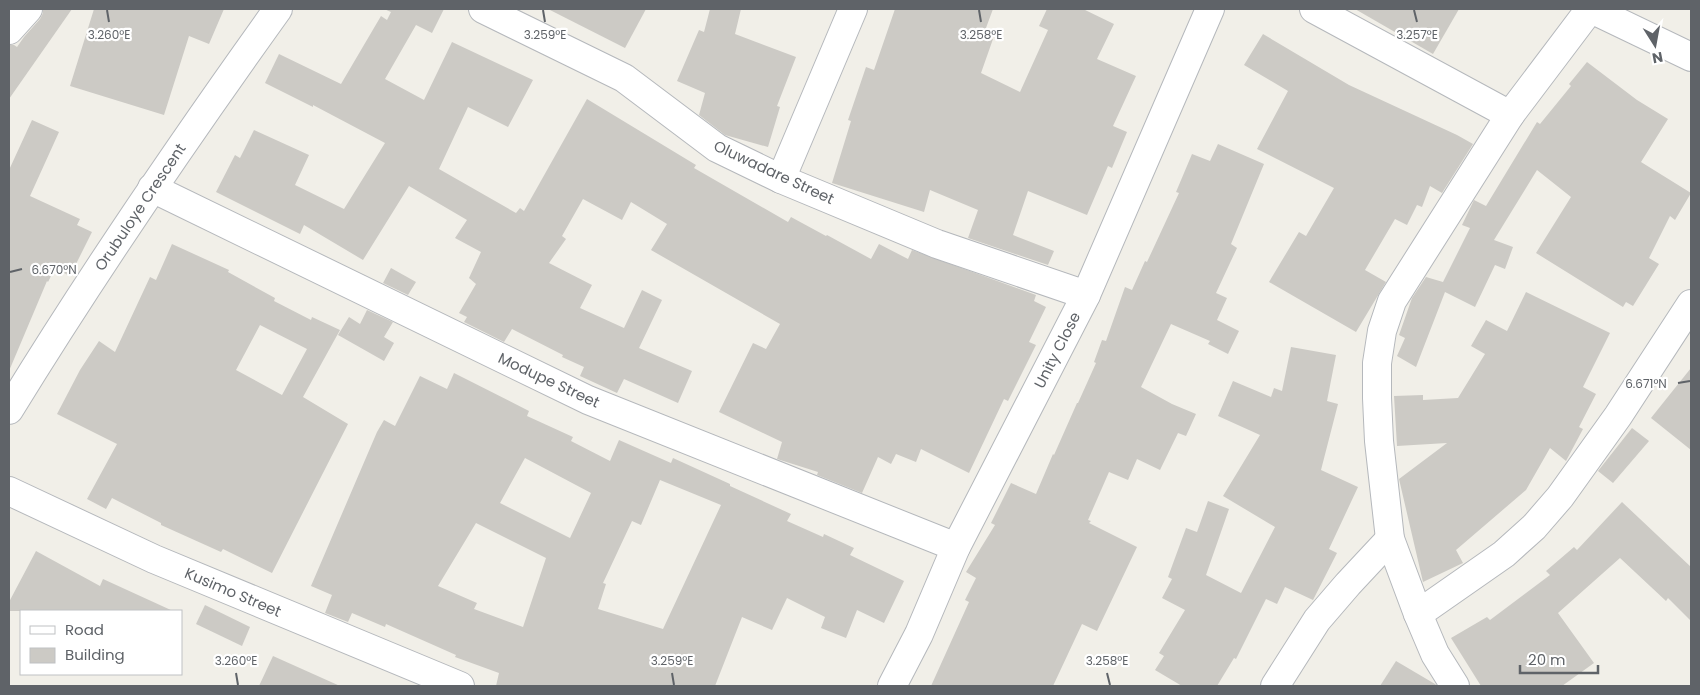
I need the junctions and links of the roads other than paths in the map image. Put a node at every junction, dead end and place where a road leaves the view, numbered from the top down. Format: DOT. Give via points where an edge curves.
graph roads {
  1 [pos="28,9"];
  2 [pos="278,9"];
  3 [pos="483,9"];
  4 [pos="853,9"];
  5 [pos="1210,9"];
  6 [pos="1314,9"];
  7 [pos="1590,9"];
  8 [pos="9,30"];
  9 [pos="1691,57"];
  10 [pos="1510,114"];
  11 [pos="781,179"];
  12 [pos="152,188"];
  13 [pos="1086,294"];
  14 [pos="1691,304"];
  15 [pos="9,410"];
  16 [pos="9,491"];
  17 [pos="1390,539"];
  18 [pos="956,547"];
  19 [pos="1418,614"];
  20 [pos="460,686"];
  21 [pos="892,686"];
  22 [pos="1275,686"];
  23 [pos="1455,686"];
  1 -- 8 [label="street"];
  2 -- 12 [label="street, Orubuloye Crescent"];
  3 -- 11 [label="street, Oluwadare Street" via="624,78 717,148"];
  4 -- 11 [label="street"];
  5 -- 13 [label="street, Unity Close"];
  6 -- 10 [label="street"];
  7 -- 9 [label="street"];
  7 -- 10 [label="street"];
  10 -- 17 [label="street" via="1392,301 1382,331 1377,363 1377,398"];
  11 -- 13 [label="street, Oluwadare Street" via="937,244"];
  12 -- 15 [label="street, Orubuloye Crescent"];
  12 -- 18 [label="street, Modupe Street" via="588,400"];
  13 -- 18 [label="street, Unity Close"];
  14 -- 19 [label="street" via="1560,498 1504,554"];
  16 -- 20 [label="street, Kusimo Street" via="154,558"];
  17 -- 19 [label="street"];
  17 -- 22 [label="street" via="1317,620"];
  18 -- 21 [label="street, Unity Close" via="919,634"];
  19 -- 23 [label="street" via="1435,654"];
}
